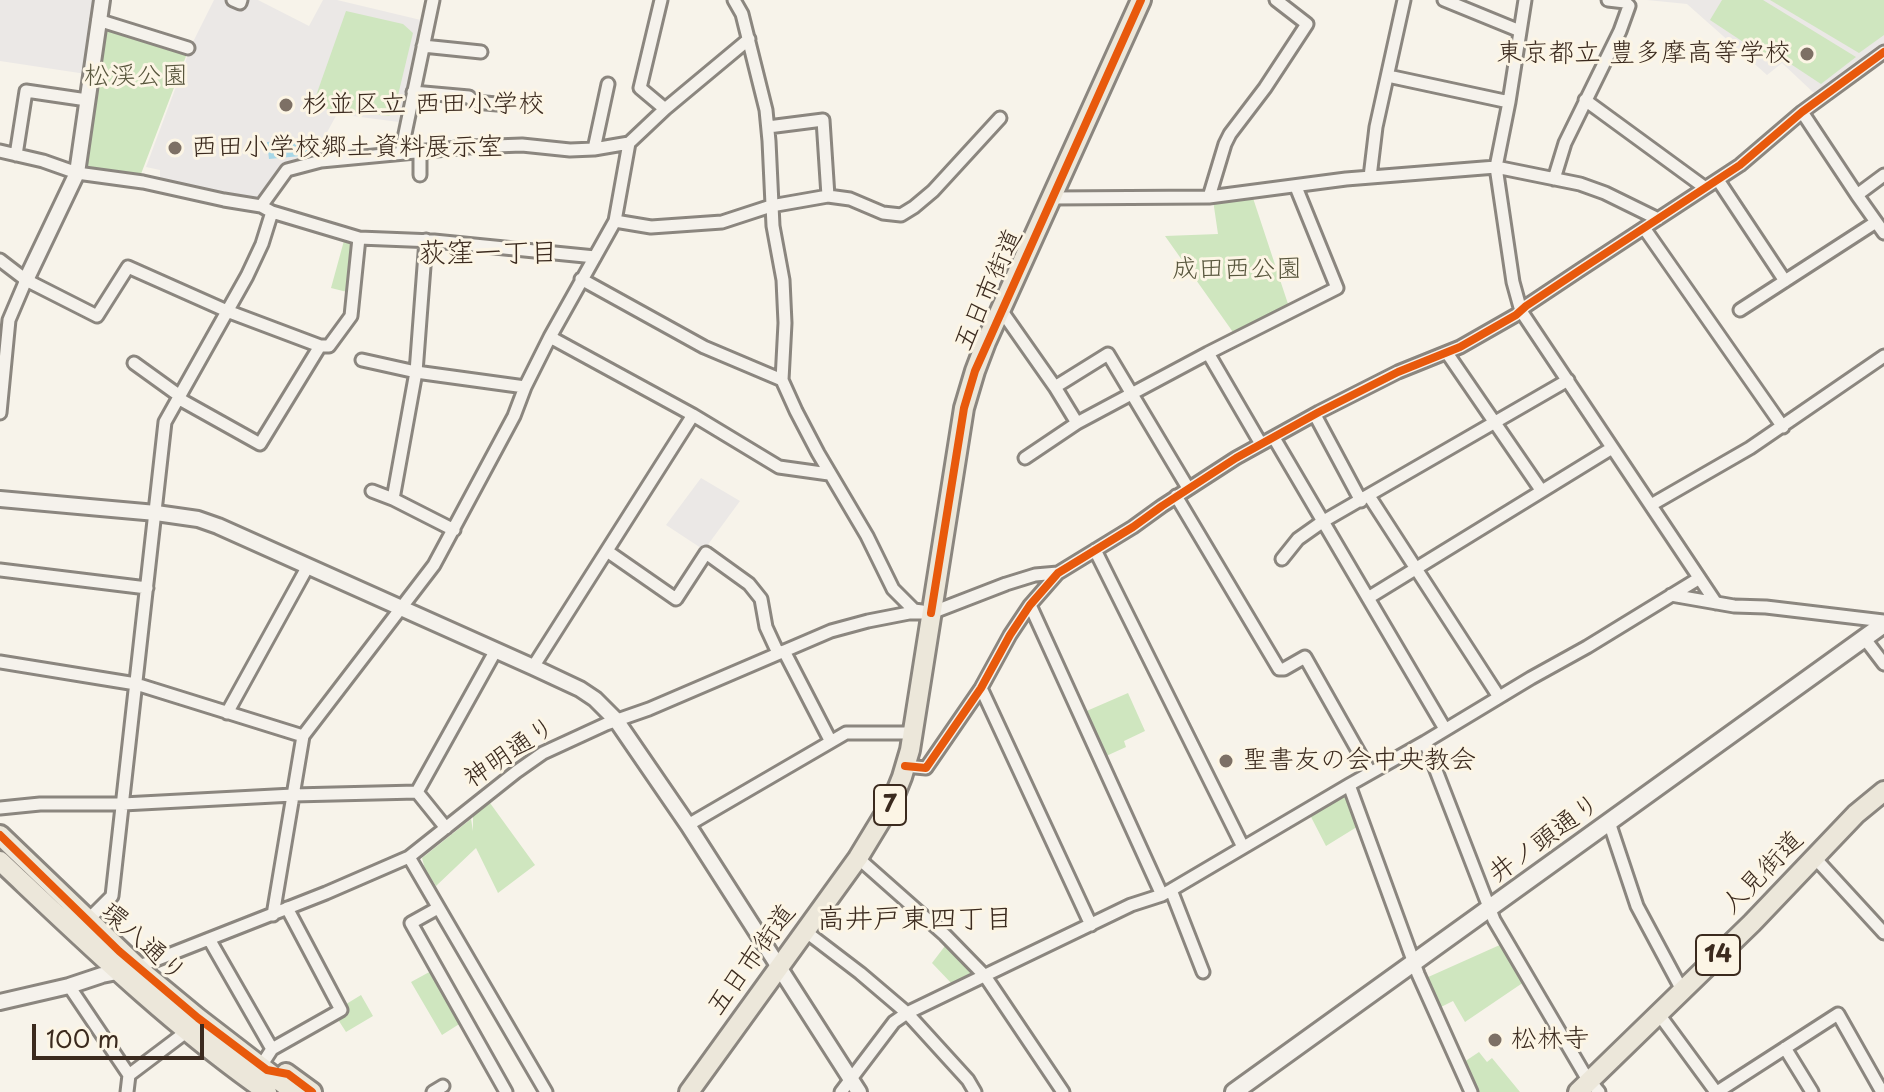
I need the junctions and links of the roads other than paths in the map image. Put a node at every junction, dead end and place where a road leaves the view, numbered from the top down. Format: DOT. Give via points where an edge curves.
graph roads {
  1 [pos="102,0"];
  2 [pos="233,0"];
  3 [pos="241,0"];
  4 [pos="433,0"];
  5 [pos="661,0"];
  6 [pos="734,0"];
  7 [pos="1141,0"];
  8 [pos="1276,0"];
  9 [pos="1404,0"];
  10 [pos="1444,0"];
  11 [pos="1525,0"];
  12 [pos="1608,0"];
  13 [pos="98,20"];
  14 [pos="1520,31"];
  15 [pos="749,39"];
  16 [pos="423,46"];
  17 [pos="188,48"];
  18 [pos="481,52"];
  19 [pos="1884,52"];
  20 [pos="1388,76"];
  21 [pos="608,84"];
  22 [pos="413,92"];
  23 [pos="87,100"];
  24 [pos="1585,100"];
  25 [pos="1509,102"];
  26 [pos="497,104"];
  27 [pos="665,109"];
  28 [pos="1802,112"];
  29 [pos="1000,118"];
  30 [pos="768,127"];
  31 [pos="629,143"];
  32 [pos="594,149"];
  33 [pos="0,151"];
  34 [pos="420,151"];
  35 [pos="401,153"];
  36 [pos="16,155"];
  37 [pos="1496,167"];
  38 [pos="77,173"];
  39 [pos="420,175"];
  40 [pos="1884,175"];
  41 [pos="1370,177"];
  42 [pos="1554,179"];
  43 [pos="1718,180"];
  44 [pos="1296,187"];
  45 [pos="1704,187"];
  46 [pos="1857,195"];
  47 [pos="828,196"];
  48 [pos="1209,197"];
  49 [pos="1051,198"];
  50 [pos="261,206"];
  51 [pos="771,206"];
  52 [pos="272,212"];
  53 [pos="1658,219"];
  54 [pos="615,221"];
  55 [pos="1876,222"];
  56 [pos="1644,228"];
  57 [pos="1884,233"];
  58 [pos="359,238"];
  59 [pos="426,240"];
  60 [pos="595,257"];
  61 [pos="0,260"];
  62 [pos="581,279"];
  63 [pos="26,280"];
  64 [pos="1785,281"];
  65 [pos="1001,310"];
  66 [pos="1740,310"];
  67 [pos="227,311"];
  68 [pos="1521,311"];
  69 [pos="550,337"];
  70 [pos="320,346"];
  71 [pos="1208,353"];
  72 [pos="1447,353"];
  73 [pos="1884,356"];
  74 [pos="362,360"];
  75 [pos="134,363"];
  76 [pos="416,372"];
  77 [pos="1,376"];
  78 [pos="782,380"];
  79 [pos="1568,380"];
  80 [pos="525,387"];
  81 [pos="1055,387"];
  82 [pos="1131,394"];
  83 [pos="180,397"];
  84 [pos="0,413"];
  85 [pos="693,415"];
  86 [pos="1315,415"];
  87 [pos="1077,423"];
  88 [pos="1494,423"];
  89 [pos="1783,427"];
  90 [pos="1274,438"];
  91 [pos="1261,444"];
  92 [pos="1612,448"];
  93 [pos="1025,458"];
  94 [pos="829,474"];
  95 [pos="1188,488"];
  96 [pos="1541,490"];
  97 [pos="372,491"];
  98 [pos="1176,496"];
  99 [pos="1365,498"];
  100 [pos="0,499"];
  101 [pos="393,499"];
  102 [pos="1651,505"];
  103 [pos="156,513"];
  104 [pos="1322,522"];
  105 [pos="454,530"];
  106 [pos="1095,550"];
  107 [pos="607,551"];
  108 [pos="1282,559"];
  109 [pos="308,566"];
  110 [pos="1415,569"];
  111 [pos="0,570"];
  112 [pos="1058,573"];
  113 [pos="1698,579"];
  114 [pos="147,588"];
  115 [pos="1671,595"];
  116 [pos="1368,598"];
  117 [pos="1716,603"];
  118 [pos="1030,605"];
  119 [pos="402,608"];
  120 [pos="931,613"];
  121 [pos="1884,623"];
  122 [pos="1865,639"];
  123 [pos="496,650"];
  124 [pos="781,652"];
  125 [pos="0,662"];
  126 [pos="1884,664"];
  127 [pos="533,667"];
  128 [pos="136,684"];
  129 [pos="981,688"];
  130 [pos="1499,697"];
  131 [pos="227,713"];
  132 [pos="616,720"];
  133 [pos="1445,729"];
  134 [pos="913,733"];
  135 [pos="303,736"];
  136 [pos="830,740"];
  137 [pos="1425,742"];
  138 [pos="905,766"];
  139 [pos="1370,772"];
  140 [pos="1349,785"];
  141 [pos="1884,791"];
  142 [pos="417,792"];
  143 [pos="293,795"];
  144 [pos="123,804"];
  145 [pos="0,808"];
  146 [pos="1609,822"];
  147 [pos="688,825"];
  148 [pos="446,828"];
  149 [pos="0,835"];
  150 [pos="1243,847"];
  151 [pos="409,857"];
  152 [pos="858,858"];
  153 [pos="1815,858"];
  154 [pos="3,869"];
  155 [pos="1167,893"];
  156 [pos="287,908"];
  157 [pos="438,908"];
  158 [pos="1490,908"];
  159 [pos="273,915"];
  160 [pos="88,920"];
  161 [pos="1091,925"];
  162 [pos="805,931"];
  163 [pos="1884,933"];
  164 [pos="209,939"];
  165 [pos="1414,963"];
  166 [pos="136,966"];
  167 [pos="779,968"];
  168 [pos="117,972"];
  169 [pos="1203,972"];
  170 [pos="985,976"];
  171 [pos="69,986"];
  172 [pos="1682,990"];
  173 [pos="0,1002"];
  174 [pos="907,1013"];
  175 [pos="1658,1013"];
  176 [pos="186,1032"];
  177 [pos="1785,1048"];
  178 [pos="272,1049"];
  179 [pos="129,1075"];
  180 [pos="851,1078"];
  181 [pos="263,1081"];
  182 [pos="1589,1088"];
  183 [pos="127,1092"];
  184 [pos="294,1092"];
  185 [pos="312,1092"];
  186 [pos="506,1092"];
  187 [pos="546,1092"];
  188 [pos="689,1092"];
  189 [pos="841,1092"];
  190 [pos="859,1092"];
  191 [pos="975,1092"];
  192 [pos="1063,1092"];
  193 [pos="1235,1092"];
  194 [pos="1471,1092"];
  195 [pos="1716,1092"];
  196 [pos="1812,1092"];
  197 [pos="1882,1092"];
  1 -- 13 [label="street"];
  2 -- 3 [label="street"];
  4 -- 16 [label="street"];
  5 -- 27 [label="street" via="640,88"];
  6 -- 15 [label="street"];
  7 -- 49 [label="main road, 五日市街道 / 7"];
  8 -- 48 [label="street" via="1307,24 1230,134"];
  9 -- 20 [label="street"];
  10 -- 14 [label="street"];
  11 -- 14 [label="street"];
  12 -- 24 [label="street" via="1629,6"];
  13 -- 17 [label="street"];
  13 -- 23 [label="street"];
  14 -- 25 [label="street"];
  15 -- 27 [label="street"];
  15 -- 30 [label="street"];
  16 -- 18 [label="street"];
  16 -- 22 [label="street"];
  19 -- 28 [label="street"];
  20 -- 25 [label="street"];
  20 -- 41 [label="street"];
  21 -- 32 [label="street"];
  22 -- 26 [label="street"];
  22 -- 35 [label="street"];
  23 -- 36 [label="street" via="26,91"];
  23 -- 38 [label="street"];
  24 -- 42 [label="street"];
  24 -- 45 [label="street"];
  25 -- 37 [label="street"];
  27 -- 31 [label="street"];
  28 -- 43 [label="street"];
  28 -- 46 [label="street"];
  29 -- 47 [label="street" via="933,191 901,215"];
  30 -- 47 [label="street" via="823,120"];
  30 -- 51 [label="street"];
  31 -- 32 [label="street"];
  31 -- 54 [label="street"];
  32 -- 34 [label="street" via="522,145"];
  33 -- 36 [label="street"];
  34 -- 35 [label="street"];
  34 -- 39 [label="street"];
  35 -- 50 [label="street" via="287,170"];
  36 -- 38 [label="street"];
  37 -- 41 [label="street"];
  37 -- 42 [label="street"];
  37 -- 68 [label="street"];
  38 -- 50 [label="street"];
  38 -- 63 [label="street"];
  40 -- 46 [label="street"];
  41 -- 44 [label="street"];
  42 -- 53 [label="street" via="1605,193"];
  43 -- 45 [label="street"];
  43 -- 64 [label="street"];
  44 -- 48 [label="street"];
  44 -- 71 [label="street" via="1337,288"];
  45 -- 53 [label="street"];
  46 -- 55 [label="street"];
  47 -- 51 [label="street"];
  48 -- 49 [label="street"];
  49 -- 65 [label="main road, 五日市街道 / 7"];
  50 -- 52 [label="street"];
  51 -- 54 [label="street" via="722,222 651,227"];
  51 -- 78 [label="street" via="783,280"];
  52 -- 58 [label="street"];
  52 -- 67 [label="street" via="262,244"];
  53 -- 56 [label="street"];
  54 -- 60 [label="street"];
  55 -- 57 [label="street"];
  55 -- 64 [label="street"];
  56 -- 68 [label="street"];
  56 -- 89 [label="street"];
  58 -- 59 [label="street"];
  58 -- 70 [label="street" via="351,316 329,346"];
  59 -- 60 [label="street"];
  59 -- 76 [label="street"];
  60 -- 62 [label="street"];
  61 -- 63 [label="street"];
  62 -- 69 [label="street"];
  62 -- 78 [label="street" via="704,347"];
  63 -- 67 [label="street" via="97,316 128,267"];
  63 -- 77 [label="street" via="9,320"];
  64 -- 66 [label="street"];
  65 -- 81 [label="street"];
  65 -- 120 [label="main road, 五日市街道 / 7" via="964,408"];
  67 -- 70 [label="street"];
  67 -- 83 [label="street"];
  68 -- 72 [label="street"];
  68 -- 79 [label="street"];
  69 -- 80 [label="street"];
  69 -- 85 [label="street"];
  70 -- 83 [label="street" via="260,444"];
  71 -- 82 [label="street"];
  71 -- 91 [label="street"];
  72 -- 86 [label="street"];
  72 -- 88 [label="street"];
  73 -- 89 [label="street"];
  74 -- 76 [label="street"];
  75 -- 83 [label="street"];
  76 -- 80 [label="street"];
  76 -- 101 [label="street"];
  77 -- 84 [label="street"];
  78 -- 94 [label="street"];
  79 -- 88 [label="street"];
  79 -- 92 [label="street"];
  80 -- 105 [label="street"];
  81 -- 82 [label="street" via="1108,354"];
  81 -- 87 [label="street"];
  82 -- 87 [label="street"];
  82 -- 95 [label="street"];
  83 -- 103 [label="street" via="165,422"];
  85 -- 94 [label="street" via="779,467"];
  85 -- 107 [label="street"];
  86 -- 90 [label="street"];
  86 -- 99 [label="street"];
  87 -- 93 [label="street"];
  88 -- 96 [label="street"];
  88 -- 99 [label="street"];
  89 -- 102 [label="street"];
  90 -- 91 [label="street"];
  90 -- 104 [label="street"];
  91 -- 95 [label="street"];
  92 -- 96 [label="street"];
  92 -- 102 [label="street"];
  94 -- 120 [label="street" via="893,589 914,610"];
  95 -- 98 [label="street"];
  96 -- 110 [label="street"];
  97 -- 101 [label="street"];
  98 -- 106 [label="street"];
  98 -- 139 [label="street" via="1279,669 1305,657"];
  99 -- 104 [label="street"];
  99 -- 110 [label="street"];
  100 -- 103 [label="street"];
  101 -- 105 [label="street"];
  102 -- 113 [label="street"];
  103 -- 109 [label="street" via="198,519"];
  103 -- 114 [label="street"];
  104 -- 108 [label="street"];
  104 -- 116 [label="street"];
  105 -- 119 [label="street"];
  106 -- 112 [label="street"];
  106 -- 150 [label="street"];
  107 -- 124 [label="street" via="676,599 706,553 761,599 766,627"];
  107 -- 127 [label="street"];
  109 -- 119 [label="street"];
  109 -- 131 [label="street"];
  110 -- 116 [label="street"];
  110 -- 130 [label="street"];
  111 -- 114 [label="street"];
  112 -- 118 [label="street"];
  112 -- 120 [label="street, 神明通り" via="1006,584"];
  113 -- 115 [label="street"];
  113 -- 117 [label="street"];
  114 -- 128 [label="street"];
  115 -- 117 [label="street"];
  115 -- 130 [label="street"];
  116 -- 133 [label="street"];
  117 -- 121 [label="street"];
  118 -- 129 [label="street"];
  118 -- 155 [label="street"];
  119 -- 123 [label="street"];
  119 -- 135 [label="street"];
  120 -- 124 [label="street, 神明通り" via="868,621"];
  120 -- 134 [label="main road, 五日市街道 / 7"];
  121 -- 122 [label="main road, 井ノ頭通り"];
  122 -- 126 [label="street"];
  122 -- 146 [label="main road, 井ノ頭通り"];
  123 -- 127 [label="street"];
  123 -- 142 [label="street"];
  124 -- 132 [label="street, 神明通り"];
  124 -- 136 [label="street"];
  125 -- 128 [label="street"];
  127 -- 132 [label="street" via="580,689"];
  128 -- 131 [label="street"];
  128 -- 144 [label="street"];
  129 -- 138 [label="street" via="926,768"];
  129 -- 161 [label="street"];
  130 -- 133 [label="street"];
  131 -- 135 [label="street"];
  132 -- 147 [label="street"];
  132 -- 148 [label="street, 神明通り" via="543,753"];
  133 -- 137 [label="street"];
  134 -- 136 [label="street" via="846,733"];
  134 -- 138 [label="main road, 五日市街道 / 7"];
  135 -- 143 [label="street"];
  136 -- 147 [label="street"];
  137 -- 139 [label="street"];
  137 -- 158 [label="street"];
  138 -- 152 [label="main road, 五日市街道 / 7" via="892,802"];
  139 -- 140 [label="street"];
  140 -- 150 [label="street"];
  140 -- 165 [label="street"];
  141 -- 153 [label="main road, 人見街道 / 14"];
  142 -- 143 [label="street"];
  142 -- 148 [label="street"];
  143 -- 144 [label="street"];
  143 -- 159 [label="street"];
  144 -- 145 [label="street"];
  144 -- 160 [label="street" via="112,896"];
  146 -- 158 [label="main road, 井ノ頭通り"];
  146 -- 172 [label="street" via="1637,906"];
  147 -- 167 [label="street"];
  148 -- 151 [label="street, 神明通り"];
  149 -- 160 [label="main road, 環八通り"];
  150 -- 155 [label="street"];
  151 -- 156 [label="street, 神明通り"];
  151 -- 157 [label="street"];
  152 -- 162 [label="main road, 五日市街道 / 7"];
  152 -- 170 [label="street"];
  153 -- 163 [label="street"];
  153 -- 172 [label="main road, 人見街道 / 14"];
  154 -- 168 [label="main road, 環八通り"];
  155 -- 161 [label="street"];
  155 -- 169 [label="street"];
  156 -- 159 [label="street, 神明通り"];
  156 -- 178 [label="street" via="341,1010"];
  157 -- 186 [label="street" via="411,923"];
  157 -- 187 [label="street"];
  158 -- 165 [label="main road, 井ノ頭通り"];
  158 -- 182 [label="street"];
  159 -- 164 [label="street, 神明通り"];
  160 -- 166 [label="main road, 環八通り"];
  161 -- 170 [label="street"];
  162 -- 167 [label="main road, 五日市街道 / 7"];
  162 -- 174 [label="street"];
  164 -- 166 [label="street, 神明通り"];
  164 -- 178 [label="street"];
  165 -- 193 [label="main road, 井ノ頭通り"];
  165 -- 194 [label="street"];
  166 -- 168 [label="street, 神明通り"];
  166 -- 181 [label="main road, 環八通り"];
  167 -- 180 [label="street"];
  167 -- 188 [label="main road, 五日市街道 / 7"];
  168 -- 171 [label="street, 神明通り"];
  168 -- 176 [label="main road, 環八通り"];
  170 -- 174 [label="street"];
  170 -- 192 [label="street"];
  171 -- 173 [label="street, 神明通り"];
  171 -- 179 [label="street"];
  172 -- 175 [label="main road, 人見街道 / 14"];
  174 -- 180 [label="street"];
  174 -- 191 [label="street"];
  175 -- 182 [label="main road, 人見街道 / 14"];
  175 -- 195 [label="street"];
  176 -- 179 [label="street"];
  176 -- 181 [label="main road, 環八通り"];
  177 -- 195 [label="street"];
  177 -- 196 [label="street"];
  177 -- 197 [label="street" via="1838,1014"];
  178 -- 181 [label="street"];
  179 -- 183 [label="street"];
  180 -- 189 [label="street"];
  180 -- 190 [label="street"];
  181 -- 184 [label="main road, 環八通り"];
  181 -- 185 [label="main road" via="288,1074"];
}
